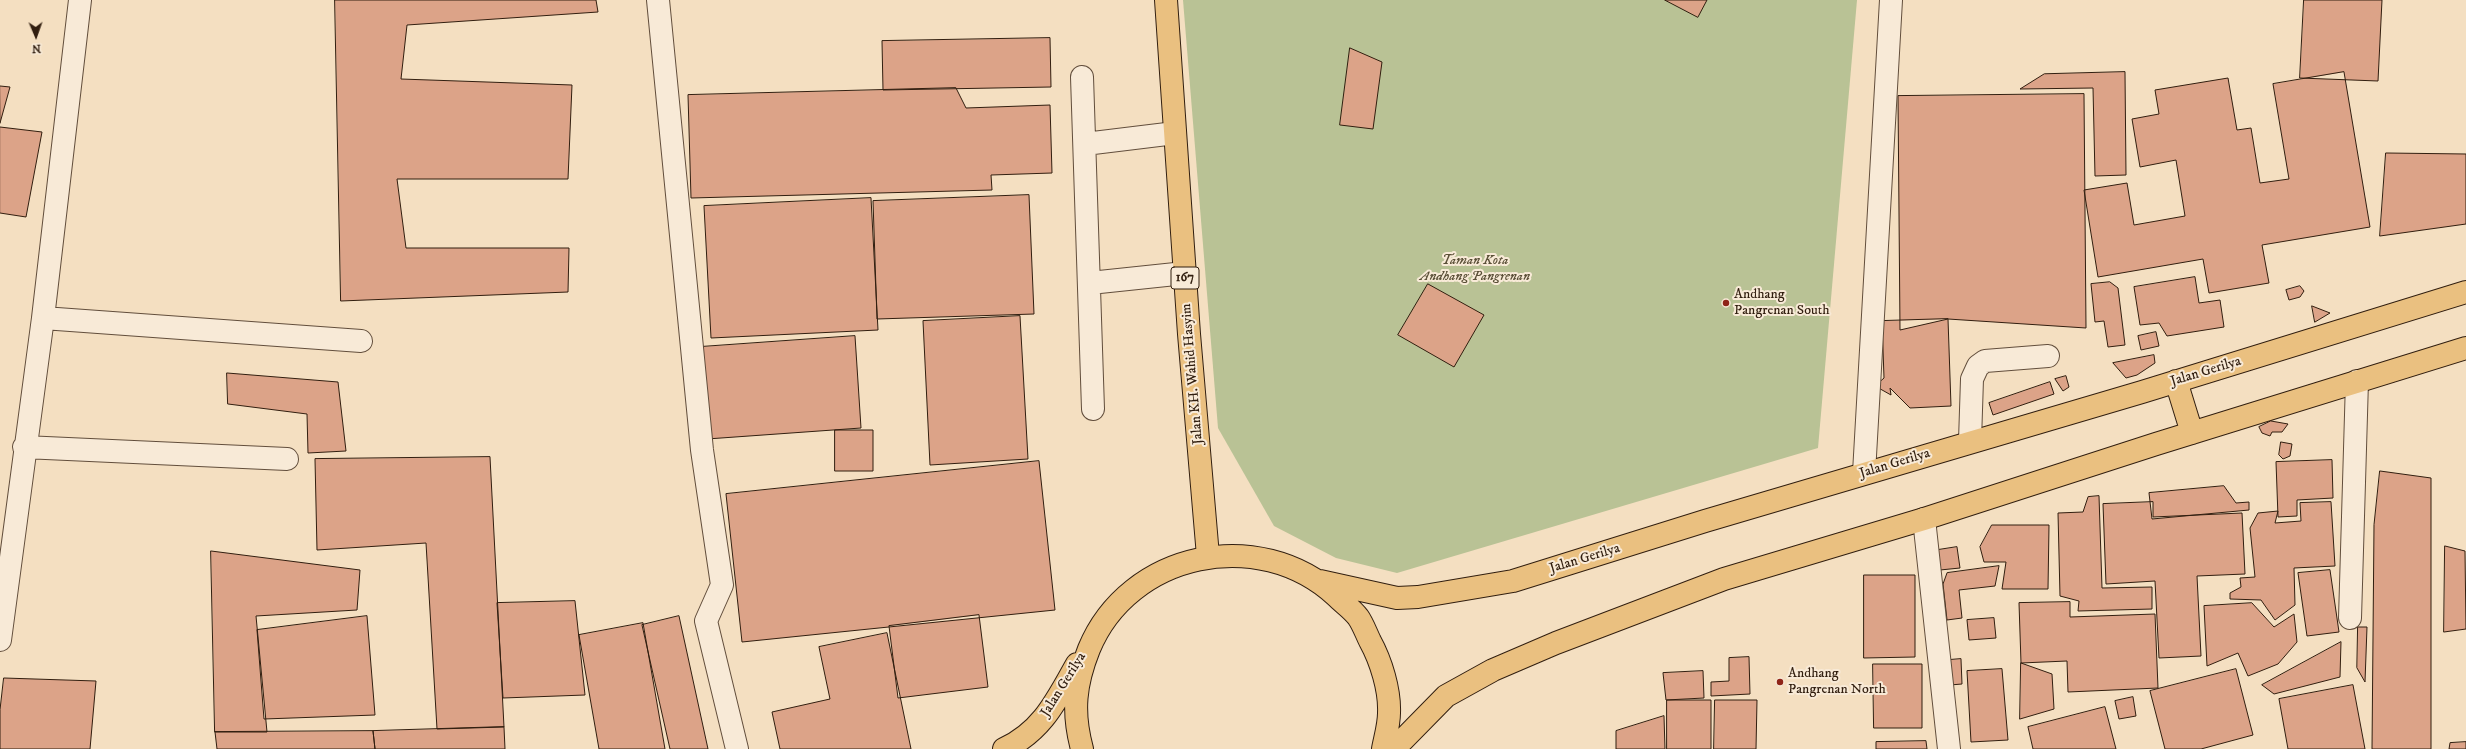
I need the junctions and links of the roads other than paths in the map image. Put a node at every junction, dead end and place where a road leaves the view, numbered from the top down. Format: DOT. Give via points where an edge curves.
graph roads {
  1 [pos="80,0"];
  2 [pos="658,0"];
  3 [pos="1166,0"];
  4 [pos="1891,0"];
  5 [pos="1082,77"];
  6 [pos="1175,133"];
  7 [pos="1084,144"];
  8 [pos="1185,274"];
  9 [pos="1090,283"];
  10 [pos="2466,292"];
  11 [pos="43,318"];
  12 [pos="361,341"];
  13 [pos="2466,348"];
  14 [pos="2048,356"];
  15 [pos="2176,381"];
  16 [pos="2357,381"];
  17 [pos="1092,409"];
  18 [pos="2192,433"];
  19 [pos="1970,441"];
  20 [pos="24,446"];
  21 [pos="287,459"];
  22 [pos="1864,473"];
  23 [pos="1924,519"];
  24 [pos="6,549"];
  25 [pos="1208,556"];
  26 [pos="1320,581"];
  27 [pos="2350,618"];
  28 [pos="1098,629"];
  29 [pos="0,640"];
  30 [pos="737,749"];
  31 [pos="1004,749"];
  32 [pos="1082,749"];
  33 [pos="1382,749"];
  34 [pos="1394,749"];
  35 [pos="1949,749"];
  1 -- 11 [label="street"];
  2 -- 30 [label="street" via="702,450 722,585 706,621"];
  3 -- 6 [label="main road, Jalan KH. Wahid Hasyim / 167"];
  4 -- 22 [label="street"];
  5 -- 7 [label="street"];
  6 -- 7 [label="street"];
  6 -- 8 [label="main road, Jalan KH. Wahid Hasyim / 167"];
  7 -- 9 [label="street"];
  8 -- 9 [label="street"];
  8 -- 25 [label="main road, Jalan KH. Wahid Hasyim / 167"];
  9 -- 17 [label="street"];
  10 -- 15 [label="main road, Jalan Gerilya"];
  11 -- 12 [label="street"];
  11 -- 20 [label="street"];
  13 -- 16 [label="main road"];
  14 -- 19 [label="street" via="1985,361 1978,366 1972,378"];
  15 -- 18 [label="main road"];
  15 -- 19 [label="main road, Jalan Gerilya"];
  16 -- 18 [label="main road"];
  16 -- 27 [label="street"];
  18 -- 23 [label="main road"];
  19 -- 22 [label="main road, Jalan Gerilya"];
  20 -- 21 [label="street"];
  20 -- 24 [label="street"];
  22 -- 26 [label="main road, Jalan Gerilya" via="1513,582 1398,598"];
  23 -- 34 [label="main road" via="1724,579 1556,643 1493,670 1446,696"];
  23 -- 35 [label="street"];
  24 -- 29 [label="street"];
  25 -- 26 [label="main road" via="1247,556 1284,564"];
  25 -- 28 [label="main road" via="1165,569 1126,595"];
  26 -- 33 [label="main road" via="1357,616 1381,662 1389,713"];
  28 -- 31 [label="main road, Jalan Gerilya" via="1047,717 1016,744"];
  28 -- 32 [label="main road" via="1079,675 1075,724"];
}
